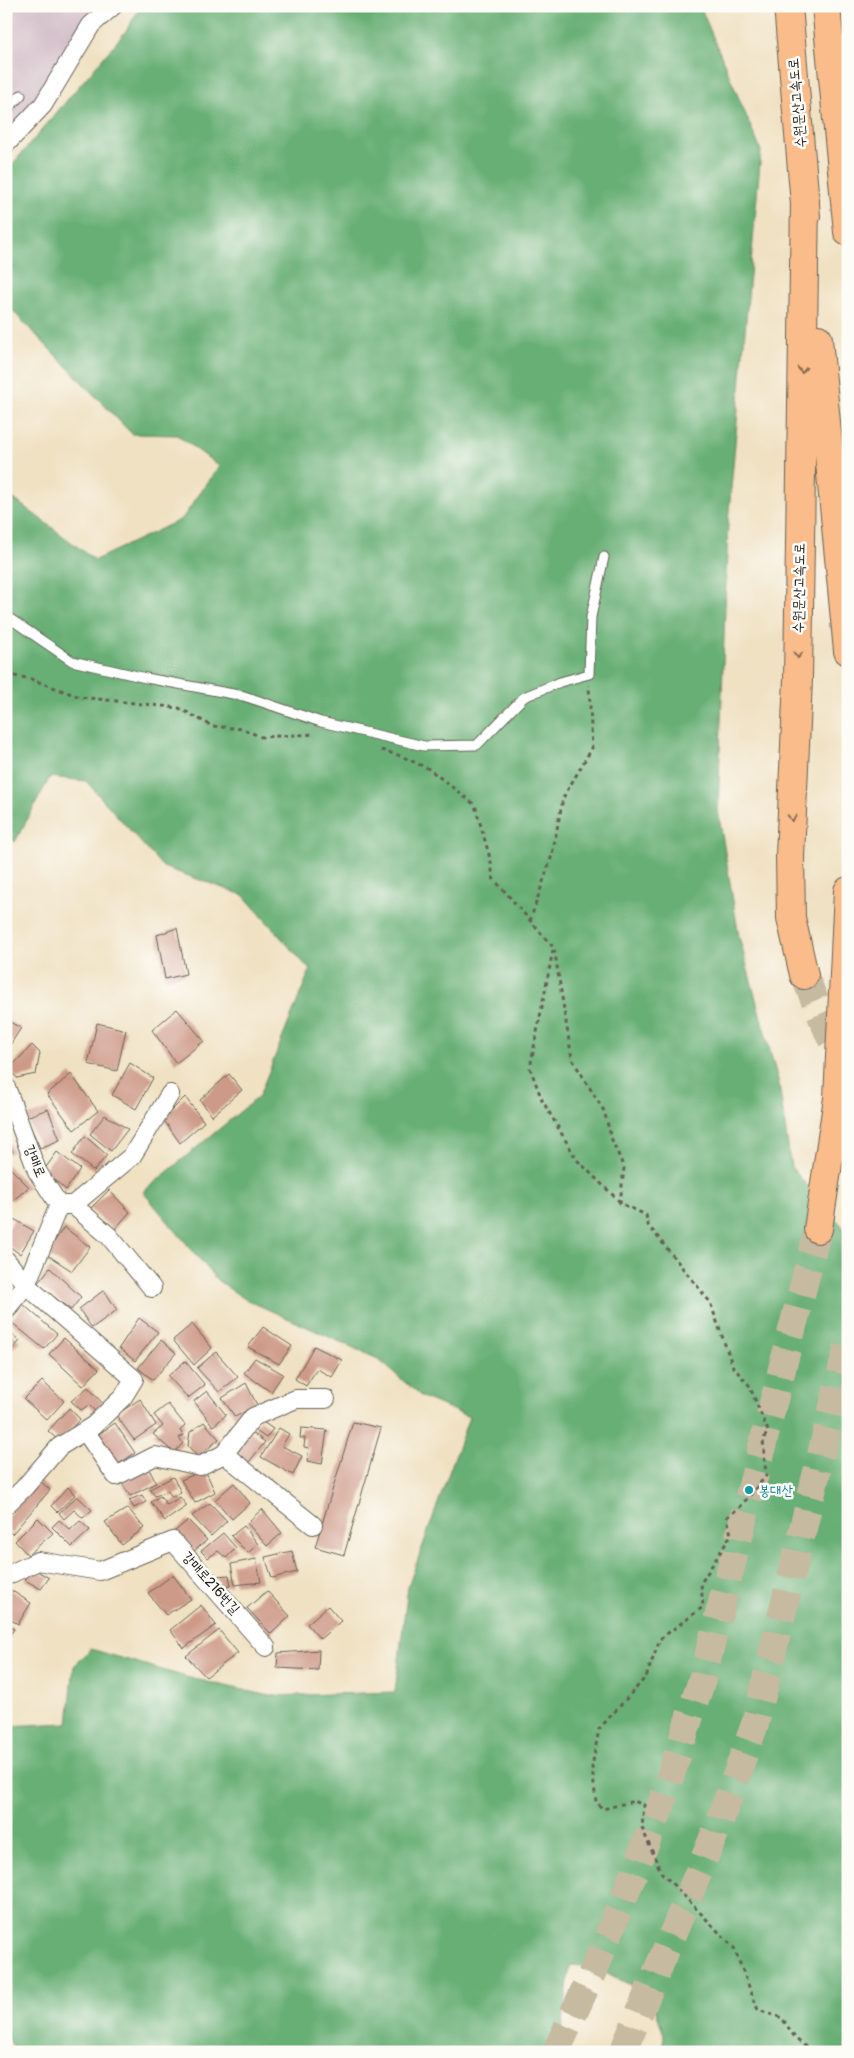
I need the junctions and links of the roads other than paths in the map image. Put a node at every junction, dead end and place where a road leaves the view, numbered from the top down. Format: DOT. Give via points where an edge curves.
graph roads {
  1 [pos="113,6"];
  2 [pos="788,6"];
  3 [pos="826,6"];
  4 [pos="21,95"];
  5 [pos="6,111"];
  6 [pos="6,144"];
  7 [pos="805,199"];
  8 [pos="848,232"];
  9 [pos="604,557"];
  10 [pos="6,616"];
  11 [pos="848,652"];
  12 [pos="848,892"];
  13 [pos="804,975"];
  14 [pos="6,1087"];
  15 [pos="170,1094"];
  16 [pos="66,1205"];
  17 [pos="818,1230"];
  18 [pos="6,1260"];
  19 [pos="26,1285"];
  20 [pos="152,1288"];
  21 [pos="6,1309"];
  22 [pos="326,1399"];
  23 [pos="85,1431"];
  24 [pos="224,1454"];
  25 [pos="6,1505"];
  26 [pos="313,1525"];
  27 [pos="6,1576"];
  28 [pos="266,1647"];
  1 -- 6 [label="street" via="91,25 43,105"];
  2 -- 7 [label="highway, 수원문산고속도로"];
  3 -- 8 [label="highway"];
  4 -- 5 [label="lane"];
  7 -- 11 [label="highway, 수원문산고속도로"];
  7 -- 13 [label="highway, 수원문산고속도로, one-way" via="798,679 790,856 791,918"];
  9 -- 10 [label="lane" via="591,617 589,674 524,697 477,745 424,746 321,722 244,696 72,661"];
  12 -- 17 [label="highway" via="838,1098"];
  14 -- 16 [label="street, 강매로" via="37,1171"];
  15 -- 16 [label="street" via="132,1156"];
  16 -- 19 [label="street"];
  16 -- 20 [label="street" via="109,1236"];
  18 -- 19 [label="street"];
  19 -- 21 [label="street"];
  19 -- 23 [label="street" via="134,1379 123,1397"];
  22 -- 24 [label="street" via="296,1399 253,1417"];
  23 -- 24 [label="street" via="116,1476 155,1456 200,1466"];
  23 -- 25 [label="street" via="59,1447"];
  24 -- 26 [label="street"];
  27 -- 28 [label="street, 강매로216번길" via="38,1561 100,1571 173,1541"];
}
